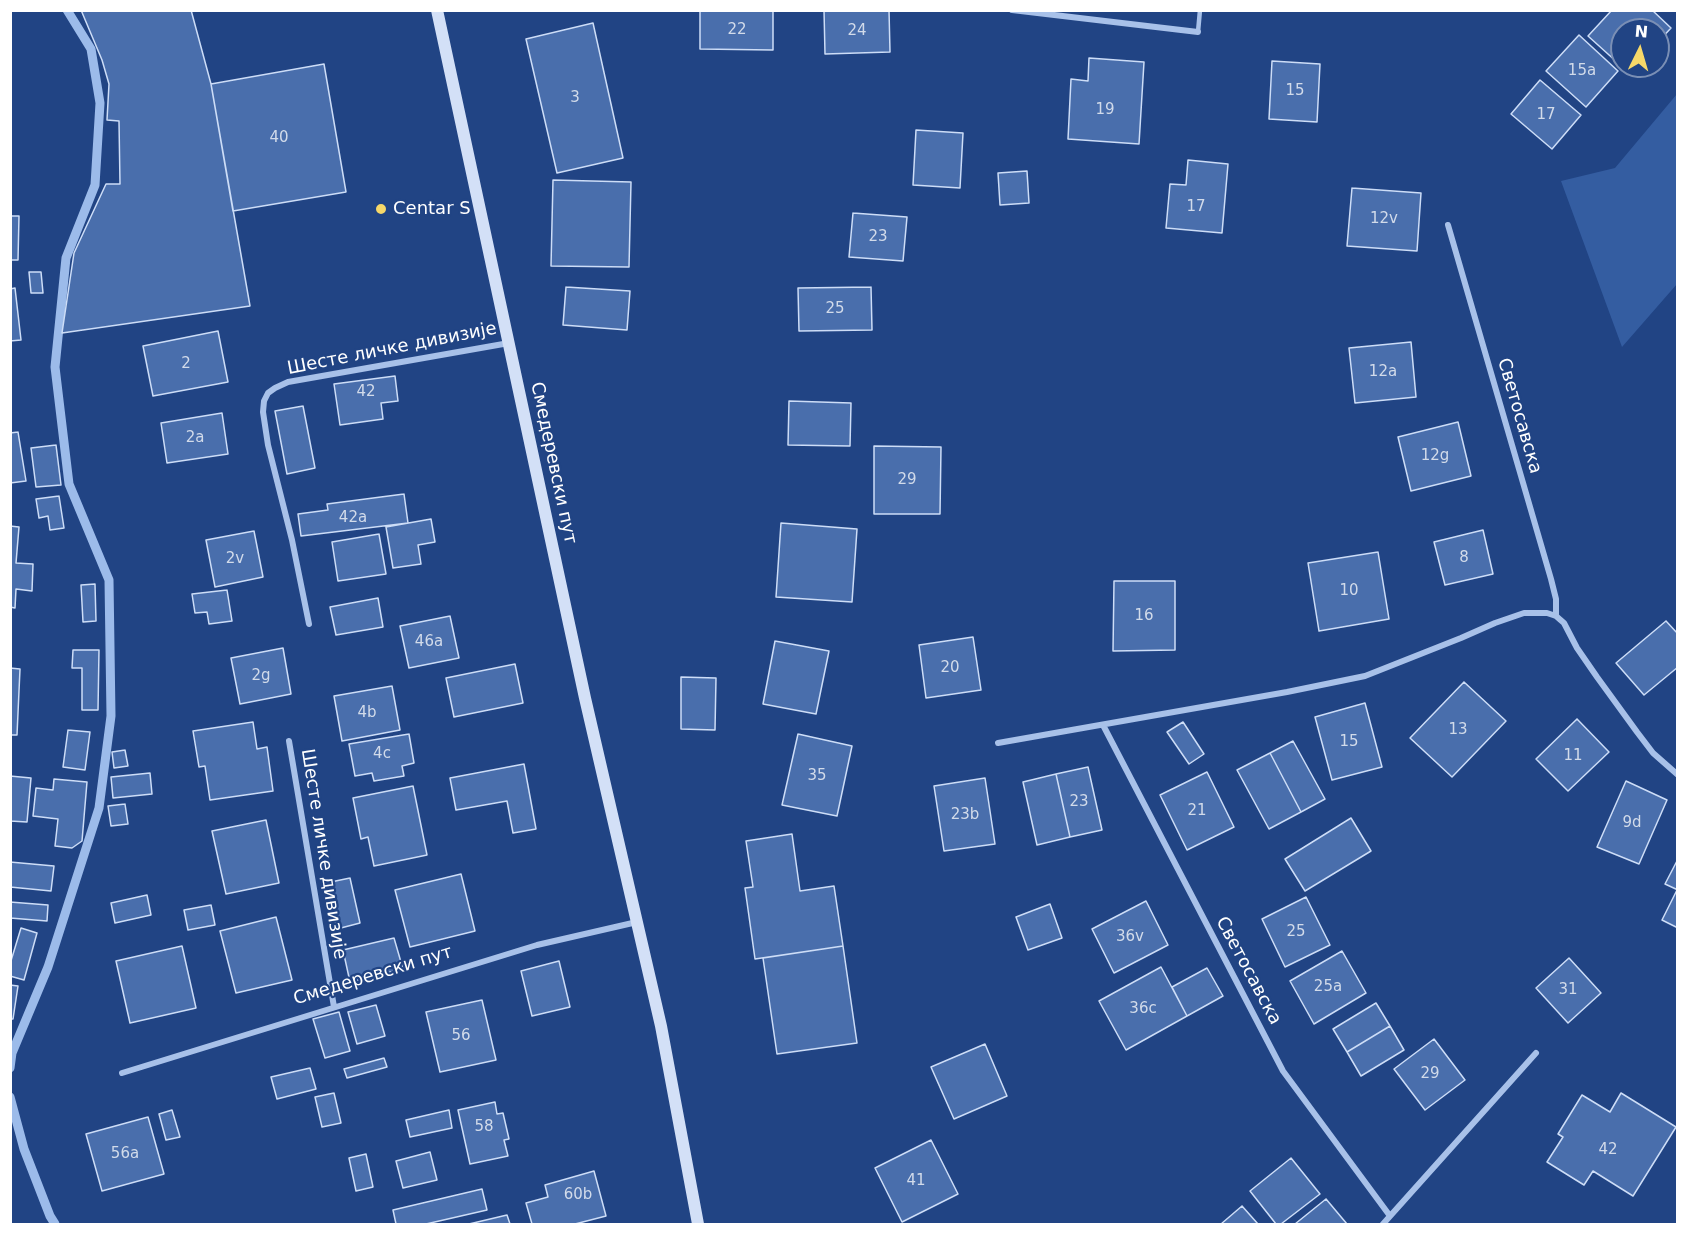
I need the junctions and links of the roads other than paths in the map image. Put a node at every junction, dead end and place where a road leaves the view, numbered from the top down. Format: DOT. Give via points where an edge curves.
graph roads {
  1 [pos="437,10"];
  2 [pos="1012,10"];
  3 [pos="1200,10"];
  4 [pos="1053,12"];
  5 [pos="1198,32"];
  6 [pos="1448,225"];
  7 [pos="509,343"];
  8 [pos="1556,616"];
  9 [pos="309,624"];
  10 [pos="1103,725"];
  11 [pos="290,741"];
  12 [pos="998,742"];
  13 [pos="1677,775"];
  14 [pos="637,922"];
  15 [pos="334,1007"];
  16 [pos="1536,1053"];
  17 [pos="122,1072"];
  18 [pos="1390,1216"];
  19 [pos="698,1224"];
  20 [pos="1383,1224"];
  1 -- 7 [label="main road, Смедеревски пут"];
  2 -- 4 [label="street"];
  3 -- 5 [label="lane"];
  4 -- 5 [label="street"];
  6 -- 8 [label="street, Светосавска" via="1554,589"];
  7 -- 9 [label="street, Шесте личке дивизије" via="288,382 268,393 263,412 268,445"];
  7 -- 14 [label="main road, Смедеревски пут"];
  8 -- 10 [label="street" via="1524,613 1365,676"];
  8 -- 13 [label="street" via="1637,732"];
  10 -- 12 [label="street"];
  10 -- 18 [label="street, Светосавска" via="1283,1071"];
  11 -- 15 [label="street, Шесте личке дивизије"];
  14 -- 15 [label="street, Смедеревски пут" via="537,945"];
  14 -- 19 [label="main road, Смедеревски пут"];
  15 -- 17 [label="street, Смедеревски пут"];
  16 -- 18 [label="street"];
  18 -- 20 [label="street"];
}
